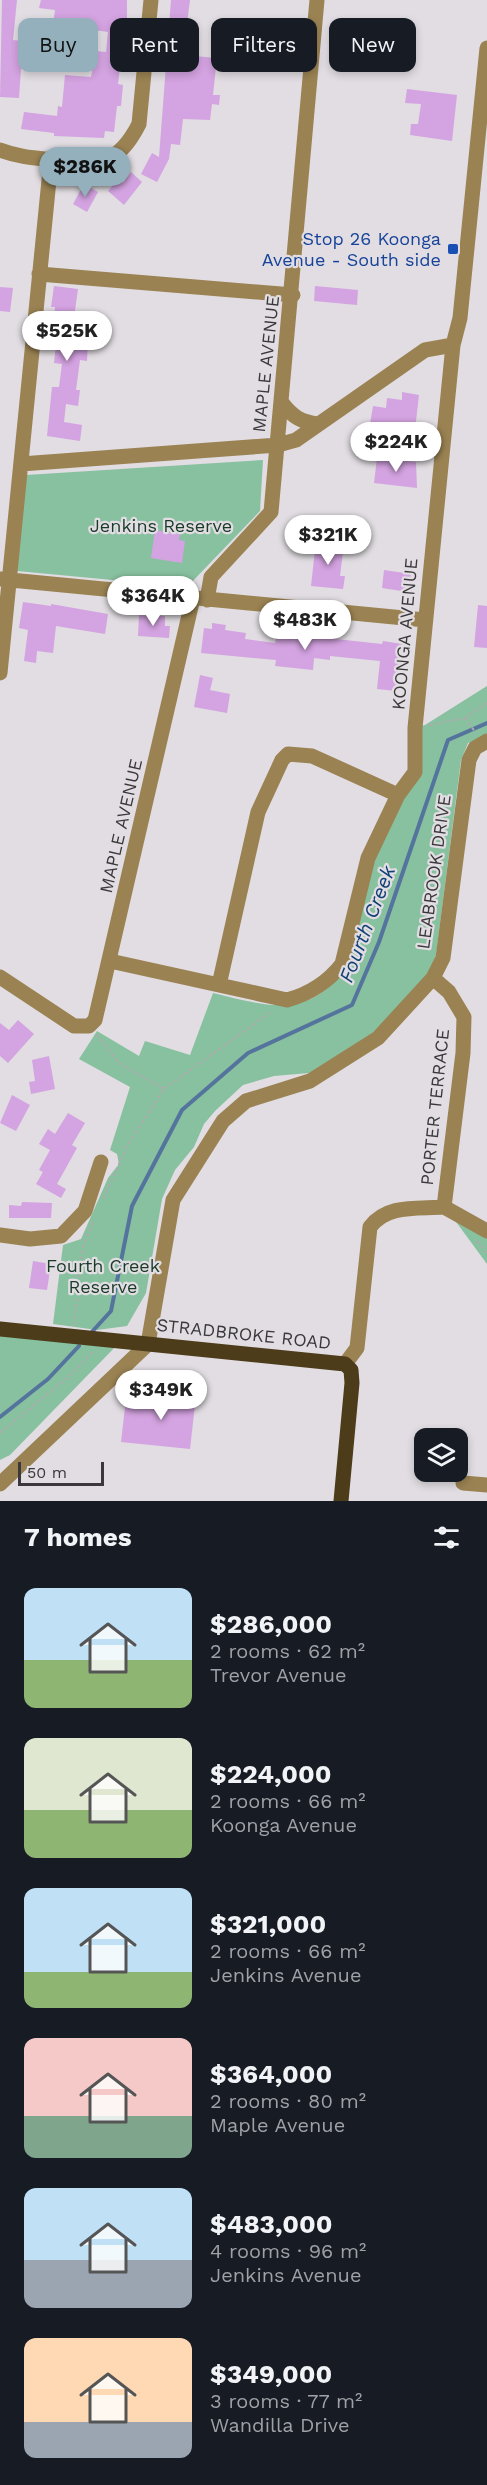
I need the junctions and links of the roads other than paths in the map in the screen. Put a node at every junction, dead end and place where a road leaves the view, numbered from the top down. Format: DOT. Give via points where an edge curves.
graph roads {
  1 [pos="151,0"];
  2 [pos="317,0"];
  3 [pos="487,48"];
  4 [pos="0,150"];
  5 [pos="51,160"];
  6 [pos="481,178"];
  7 [pos="39,274"];
  8 [pos="293,295"];
  9 [pos="453,345"];
  10 [pos="282,403"];
  11 [pos="318,424"];
  12 [pos="278,444"];
  13 [pos="21,464"];
  14 [pos="5,579"];
  15 [pos="200,599"];
  16 [pos="425,620"];
  17 [pos="0,673"];
  18 [pos="485,742"];
  19 [pos="398,795"];
  20 [pos="110,961"];
  21 [pos="0,977"];
  22 [pos="433,978"];
  23 [pos="219,986"];
  24 [pos="100,1162"];
  25 [pos="444,1207"];
  26 [pos="0,1235"];
  27 [pos="481,1235"];
  28 [pos="0,1329"];
  29 [pos="148,1344"];
  30 [pos="345,1364"];
  31 [pos="463,1483"];
  32 [pos="0,1484"];
  33 [pos="487,1485"];
  34 [pos="341,1501"];
  1 -- 5 [label="street" via="139,124 131,140 121,151 91,164"];
  2 -- 8 [label="street, MAPLE AVENUE"];
  3 -- 6 [label="street, KOONGA AVENUE"];
  4 -- 5 [label="street" via="15,156"];
  5 -- 7 [label="street"];
  6 -- 9 [label="street, KOONGA AVENUE"];
  7 -- 8 [label="street"];
  7 -- 13 [label="street"];
  8 -- 10 [label="street, MAPLE AVENUE"];
  9 -- 11 [label="street" via="425,350"];
  9 -- 16 [label="street, KOONGA AVENUE"];
  10 -- 11 [label="street" via="292,416"];
  10 -- 12 [label="street, MAPLE AVENUE"];
  11 -- 12 [label="street" via="296,440"];
  12 -- 13 [label="street"];
  12 -- 15 [label="street, MAPLE AVENUE" via="271,512 211,577"];
  13 -- 14 [label="street"];
  14 -- 15 [label="street"];
  14 -- 17 [label="street"];
  15 -- 16 [label="street"];
  15 -- 20 [label="street, MAPLE AVENUE"];
  16 -- 19 [label="street, KOONGA AVENUE" via="415,772"];
  18 -- 22 [label="street, LEABROOK DRIVE" via="475,748 469,760 443,958"];
  19 -- 23 [label="street, KOONGA AVENUE" via="369,858 342,964 331,979 287,1000"];
  19 -- 23 [label="street" via="312,756 288,754 282,760 258,812"];
  20 -- 21 [label="street, MAPLE AVENUE" via="95,1020 89,1026 74,1026"];
  20 -- 23 [label="street"];
  22 -- 25 [label="street, PORTER TERRACE" via="449,992 464,1017"];
  22 -- 29 [label="street, LEABROOK DRIVE" via="378,1038 310,1081 246,1101 223,1121 173,1200"];
  24 -- 26 [label="street" via="85,1211 61,1236 30,1239"];
  25 -- 27 [label="street"];
  25 -- 30 [label="street, PORTER TERRACE" via="391,1210 370,1227 357,1348"];
  28 -- 29 [label="main road, STRADBROKE ROAD"];
  29 -- 30 [label="main road, STRADBROKE ROAD"];
  29 -- 32 [label="street"];
  30 -- 34 [label="main road, STRADBROKE ROAD" via="351,1370 352,1383"];
  31 -- 33 [label="street"];
}
